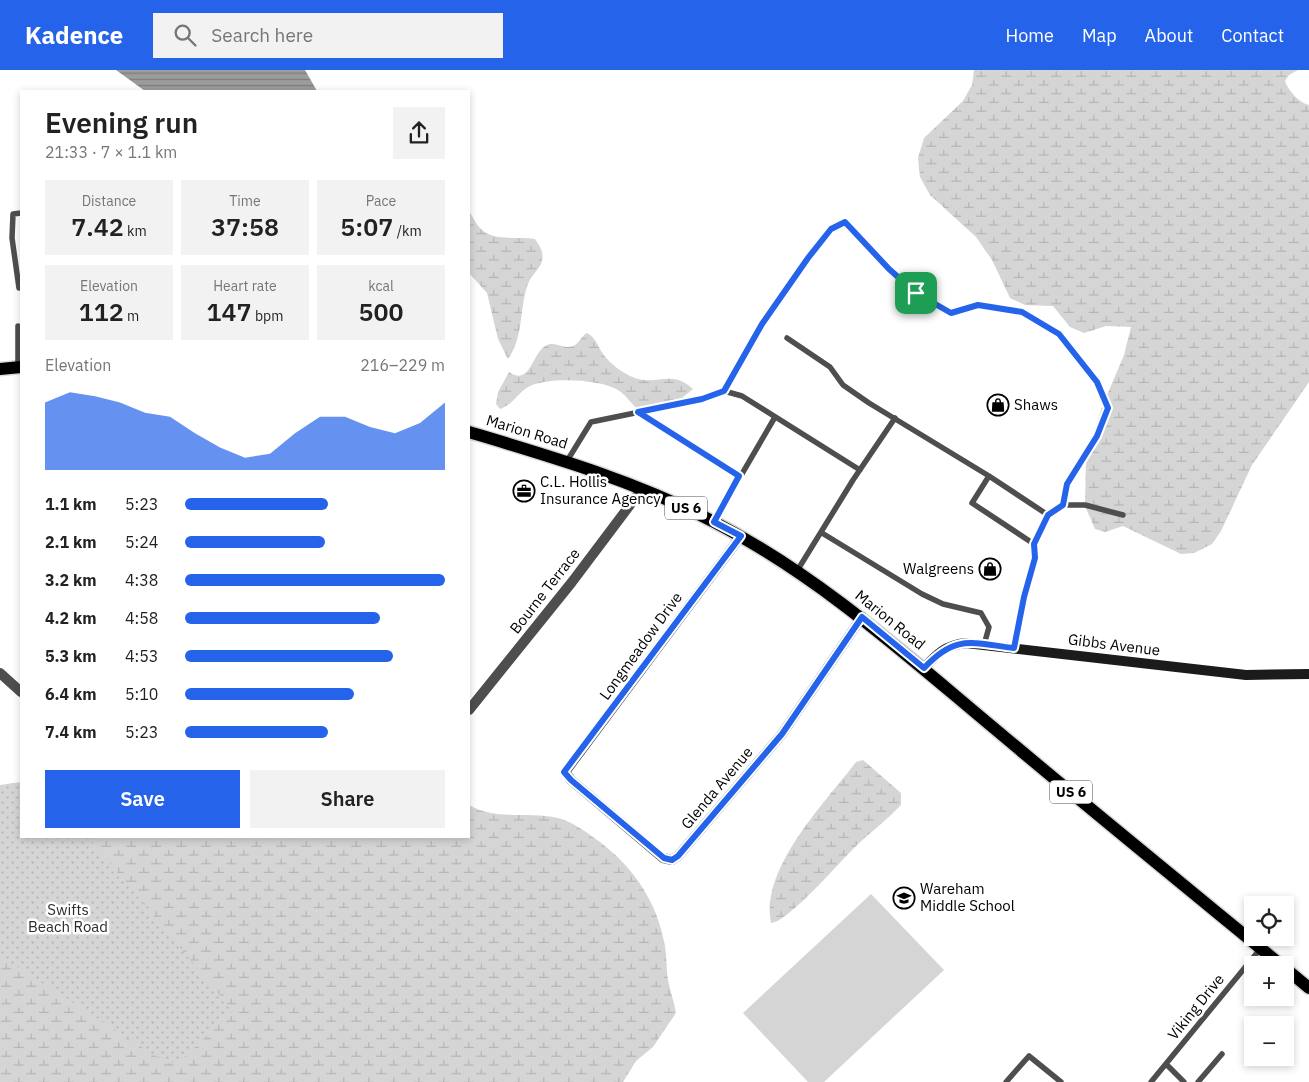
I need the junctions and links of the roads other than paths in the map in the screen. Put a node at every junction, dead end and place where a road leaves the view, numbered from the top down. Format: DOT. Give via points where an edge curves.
graph roads {
  1 [pos="20,213"];
  2 [pos="20,288"];
  3 [pos="18,326"];
  4 [pos="787,338"];
  5 [pos="0,368"];
  6 [pos="20,368"];
  7 [pos="724,391"];
  8 [pos="638,412"];
  9 [pos="775,417"];
  10 [pos="895,418"];
  11 [pos="470,432"];
  12 [pos="567,461"];
  13 [pos="860,470"];
  14 [pos="739,476"];
  15 [pos="989,476"];
  16 [pos="642,488"];
  17 [pos="1063,505"];
  18 [pos="1048,515"];
  19 [pos="1123,515"];
  20 [pos="714,522"];
  21 [pos="822,533"];
  22 [pos="741,536"];
  23 [pos="1034,544"];
  24 [pos="797,571"];
  25 [pos="862,617"];
  26 [pos="984,644"];
  27 [pos="1014,648"];
  28 [pos="924,668"];
  29 [pos="0,674"];
  30 [pos="1309,674"];
  31 [pos="20,691"];
  32 [pos="470,709"];
  33 [pos="564,772"];
  34 [pos="1260,948"];
  35 [pos="1270,956"];
  36 [pos="1294,976"];
  37 [pos="1309,988"];
  38 [pos="1222,1054"];
  39 [pos="1166,1064"];
  40 [pos="1006,1082"];
  41 [pos="1061,1082"];
  42 [pos="1151,1082"];
  43 [pos="1184,1082"];
  44 [pos="1198,1082"];
  1 -- 2 [label="lane" via="14,214 12,238"];
  3 -- 6 [label="lane"];
  4 -- 10 [label="lane" via="830,367 843,385"];
  5 -- 6 [label="main road"];
  7 -- 8 [label="lane" via="702,399"];
  7 -- 9 [label="lane" via="742,396"];
  7 -- 17 [label="lane" via="762,324 808,258 831,229 845,222 916,293 951,313 978,305 1022,312 1059,334 1097,382 1108,408 1097,436 1067,484"];
  8 -- 12 [label="lane" via="591,422"];
  8 -- 14 [label="lane"];
  9 -- 13 [label="lane"];
  9 -- 14 [label="lane"];
  10 -- 13 [label="lane"];
  10 -- 15 [label="lane"];
  11 -- 12 [label="main road, Marion Road / US 6"];
  12 -- 16 [label="main road, Marion Road / US 6"];
  13 -- 21 [label="lane"];
  14 -- 20 [label="lane"];
  15 -- 18 [label="lane"];
  15 -- 23 [label="lane" via="972,503"];
  16 -- 20 [label="main road, Marion Road / US 6"];
  16 -- 32 [label="street, Bourne Terrace" via="572,582"];
  17 -- 18 [label="lane"];
  17 -- 19 [label="lane" via="1085,505"];
  18 -- 23 [label="lane"];
  20 -- 22 [label="main road, Marion Road / US 6"];
  21 -- 24 [label="lane"];
  21 -- 26 [label="lane" via="922,594 943,604 981,613 989,627"];
  22 -- 24 [label="main road, Marion Road / US 6"];
  22 -- 33 [label="street, Longmeadow Drive"];
  23 -- 27 [label="lane" via="1035,558"];
  24 -- 25 [label="main road, Marion Road / US 6"];
  25 -- 28 [label="main road, Marion Road / US 6"];
  25 -- 33 [label="street, Glenda Avenue" via="782,734 672,860 664,858"];
  26 -- 27 [label="main road, Gibbs Avenue"];
  26 -- 28 [label="main road, Gibbs Avenue" via="946,647"];
  27 -- 30 [label="main road, Gibbs Avenue" via="1246,675"];
  28 -- 34 [label="main road, Marion Road / US 6"];
  29 -- 31 [label="street"];
  34 -- 35 [label="main road, Marion Road / US 6"];
  34 -- 39 [label="lane, Viking Drive"];
  36 -- 37 [label="main road"];
  38 -- 44 [label="lane"];
  39 -- 42 [label="lane, Viking Drive"];
  39 -- 43 [label="lane"];
  40 -- 41 [label="lane" via="1029,1056"];
}
